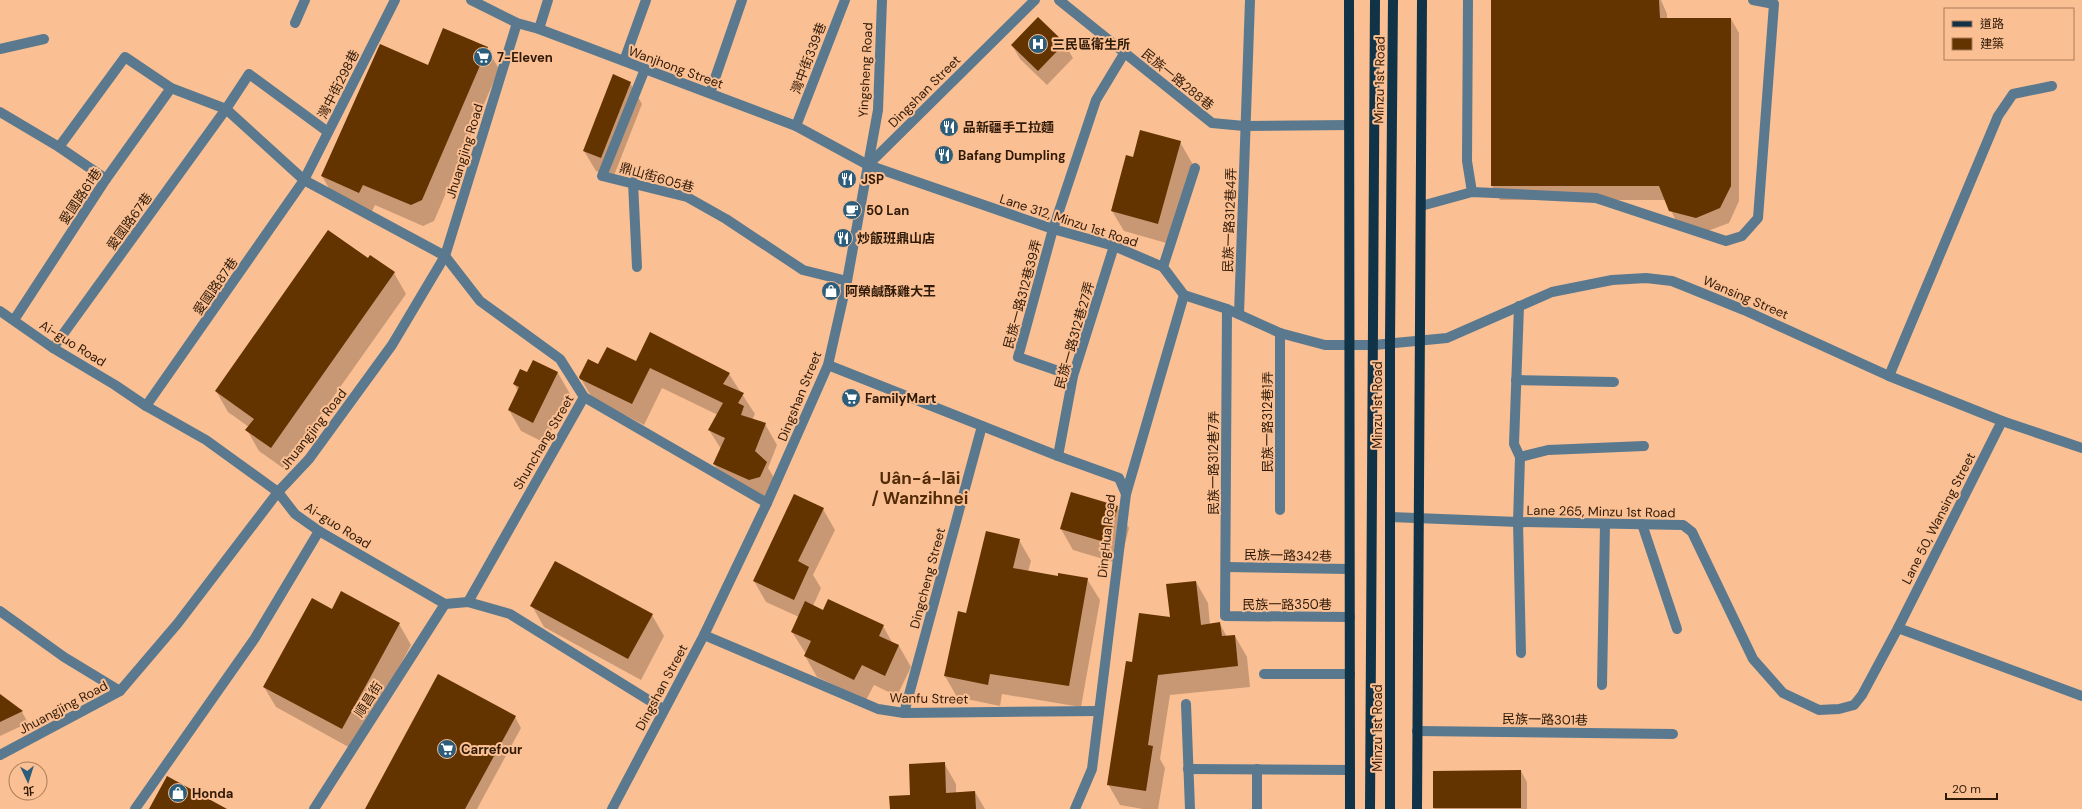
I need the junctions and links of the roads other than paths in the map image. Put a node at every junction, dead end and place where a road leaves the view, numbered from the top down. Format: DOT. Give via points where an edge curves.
graph roads {
  1 [pos="305,0"];
  2 [pos="395,0"];
  3 [pos="471,0"];
  4 [pos="548,0"];
  5 [pos="646,0"];
  6 [pos="742,0"];
  7 [pos="845,0"];
  8 [pos="882,0"];
  9 [pos="1035,0"];
  10 [pos="1059,0"];
  11 [pos="1250,0"];
  12 [pos="1349,0"];
  13 [pos="1375,0"];
  14 [pos="1393,0"];
  15 [pos="1422,0"];
  16 [pos="1468,0"];
  17 [pos="1753,0"];
  18 [pos="295,23"];
  19 [pos="517,23"];
  20 [pos="539,29"];
  21 [pos="44,39"];
  22 [pos="0,49"];
  23 [pos="1125,52"];
  24 [pos="624,62"];
  25 [pos="644,69"];
  26 [pos="2052,86"];
  27 [pos="171,88"];
  28 [pos="710,93"];
  29 [pos="226,109"];
  30 [pos="0,112"];
  31 [pos="1349,125"];
  32 [pos="796,126"];
  33 [pos="1244,126"];
  34 [pos="328,132"];
  35 [pos="59,146"];
  36 [pos="868,165"];
  37 [pos="1195,168"];
  38 [pos="106,179"];
  39 [pos="304,180"];
  40 [pos="633,182"];
  41 [pos="1472,192"];
  42 [pos="1421,206"];
  43 [pos="1053,229"];
  44 [pos="1114,246"];
  45 [pos="445,256"];
  46 [pos="637,267"];
  47 [pos="1162,267"];
  48 [pos="847,281"];
  49 [pos="1184,295"];
  50 [pos="1519,306"];
  51 [pos="1227,309"];
  52 [pos="0,311"];
  53 [pos="1239,314"];
  54 [pos="14,320"];
  55 [pos="1280,334"];
  56 [pos="1420,340"];
  57 [pos="1390,342"];
  58 [pos="1374,344"];
  59 [pos="1349,345"];
  60 [pos="53,348"];
  61 [pos="828,365"];
  62 [pos="1073,376"];
  63 [pos="1889,376"];
  64 [pos="1516,380"];
  65 [pos="1614,382"];
  66 [pos="584,397"];
  67 [pos="146,406"];
  68 [pos="2002,421"];
  69 [pos="982,426"];
  70 [pos="1644,446"];
  71 [pos="2082,448"];
  72 [pos="1058,456"];
  73 [pos="1520,457"];
  74 [pos="278,492"];
  75 [pos="1126,494"];
  76 [pos="767,503"];
  77 [pos="1280,510"];
  78 [pos="1390,518"];
  79 [pos="1419,519"];
  80 [pos="1518,522"];
  81 [pos="1605,524"];
  82 [pos="1642,524"];
  83 [pos="319,531"];
  84 [pos="1226,567"];
  85 [pos="1349,569"];
  86 [pos="468,602"];
  87 [pos="445,604"];
  88 [pos="0,611"];
  89 [pos="1225,616"];
  90 [pos="1350,617"];
  91 [pos="1898,628"];
  92 [pos="1677,629"];
  93 [pos="704,635"];
  94 [pos="1522,653"];
  95 [pos="1754,659"];
  96 [pos="1264,674"];
  97 [pos="1350,674"];
  98 [pos="1602,685"];
  99 [pos="120,691"];
  100 [pos="2082,696"];
  101 [pos="1186,704"];
  102 [pos="663,709"];
  103 [pos="1098,711"];
  104 [pos="904,713"];
  105 [pos="1417,731"];
  106 [pos="1673,734"];
  107 [pos="0,755"];
  108 [pos="1188,769"];
  109 [pos="1257,769"];
  110 [pos="1350,770"];
  111 [pos="616,808"];
  112 [pos="135,809"];
  113 [pos="314,809"];
  114 [pos="1075,809"];
  115 [pos="1190,809"];
  116 [pos="1256,809"];
  117 [pos="1350,809"];
  118 [pos="1370,809"];
  119 [pos="1390,809"];
  120 [pos="1417,809"];
  1 -- 18 [label="street"];
  2 -- 34 [label="street, 灣中街298巷"];
  3 -- 19 [label="street, Wanjhong Street"];
  4 -- 20 [label="street"];
  5 -- 24 [label="street"];
  6 -- 28 [label="street"];
  7 -- 32 [label="street, 灣中街339巷"];
  8 -- 36 [label="street, Yingsheng Road" via="878,110"];
  9 -- 36 [label="street, Dingshan Street"];
  10 -- 23 [label="street, 民族一路288巷"];
  11 -- 33 [label="street, 民族一路312巷4弄"];
  12 -- 31 [label="main road, Minzu 1st Road"];
  13 -- 58 [label="main road, Minzu 1st Road"];
  14 -- 57 [label="main road, Minzu 1st Road"];
  15 -- 42 [label="main road"];
  16 -- 41 [label="street" via="1467,161"];
  17 -- 41 [label="street" via="1774,4 1758,218 1742,236 1726,240 1596,198"];
  19 -- 20 [label="street, Wanjhong Street"];
  19 -- 45 [label="street, Jhuangjing Road"];
  20 -- 24 [label="street, Wanjhong Street"];
  21 -- 22 [label="street"];
  23 -- 33 [label="street, 民族一路288巷" via="1212,122"];
  23 -- 43 [label="street" via="1096,100"];
  24 -- 25 [label="street, Wanjhong Street"];
  25 -- 28 [label="street, Wanjhong Street"];
  25 -- 40 [label="street, 鼎山街605巷" via="602,176"];
  26 -- 63 [label="street" via="2013,94 1998,116"];
  27 -- 29 [label="street"];
  27 -- 35 [label="street" via="125,57"];
  27 -- 38 [label="street, 愛國路61巷"];
  28 -- 32 [label="street, Wanjhong Street"];
  29 -- 34 [label="street, 愛國路67巷" via="249,74"];
  29 -- 39 [label="street"];
  29 -- 60 [label="street, 愛國路67巷"];
  30 -- 35 [label="street"];
  31 -- 33 [label="street, 民族一路288巷"];
  31 -- 59 [label="main road, Minzu 1st Road"];
  32 -- 36 [label="street, Wanjhong Street"];
  33 -- 53 [label="street, 民族一路312巷4弄"];
  34 -- 39 [label="street, 灣中街298巷"];
  35 -- 38 [label="street"];
  36 -- 43 [label="street, Lane 312, Minzu 1st Road"];
  36 -- 48 [label="street, Dingshan Street"];
  37 -- 47 [label="street"];
  38 -- 54 [label="street, 愛國路61巷"];
  39 -- 45 [label="street"];
  39 -- 67 [label="street, 愛國路87巷"];
  40 -- 46 [label="street"];
  40 -- 48 [label="street, 鼎山街605巷" via="687,197 726,219 803,270"];
  41 -- 42 [label="street"];
  42 -- 56 [label="main road"];
  43 -- 44 [label="street, Lane 312, Minzu 1st Road"];
  43 -- 62 [label="street, 民族一路312巷39弄" via="1018,357"];
  44 -- 47 [label="street, Lane 312, Minzu 1st Road"];
  44 -- 62 [label="street, 民族一路312巷27弄"];
  45 -- 66 [label="street" via="480,302 560,359"];
  45 -- 74 [label="street, Jhuangjing Road" via="392,345 309,459"];
  47 -- 49 [label="street, Lane 312, Minzu 1st Road"];
  48 -- 61 [label="street, Dingshan Street"];
  49 -- 51 [label="street"];
  49 -- 75 [label="street"];
  50 -- 56 [label="street, Wansing Street" via="1447,338"];
  50 -- 63 [label="street, Wansing Street" via="1552,292 1612,280 1646,278 1672,281 1744,310"];
  50 -- 64 [label="street"];
  51 -- 53 [label="street"];
  51 -- 84 [label="street, 民族一路312巷7弄"];
  52 -- 54 [label="street, Ai-guo Road"];
  53 -- 55 [label="street"];
  54 -- 60 [label="street, Ai-guo Road"];
  55 -- 59 [label="street" via="1325,345"];
  55 -- 77 [label="street, 民族一路312巷1弄"];
  56 -- 57 [label="street, Wansing Street"];
  56 -- 79 [label="main road"];
  57 -- 58 [label="street"];
  57 -- 78 [label="main road, Minzu 1st Road"];
  58 -- 59 [label="street"];
  58 -- 118 [label="main road, Minzu 1st Road"];
  59 -- 85 [label="main road, Minzu 1st Road"];
  60 -- 67 [label="street, Ai-guo Road"];
  61 -- 69 [label="street, DingHua Road"];
  61 -- 76 [label="street, Dingshan Street"];
  62 -- 72 [label="street, 民族一路312巷27弄"];
  63 -- 68 [label="street, Wansing Street"];
  64 -- 65 [label="street"];
  64 -- 73 [label="street" via="1514,444"];
  66 -- 76 [label="street, Shunchang Street"];
  66 -- 86 [label="street, Shunchang Street"];
  67 -- 74 [label="street, Ai-guo Road" via="206,440"];
  68 -- 71 [label="street, Wansing Street"];
  68 -- 91 [label="street, Lane 50, Wansing Street"];
  69 -- 72 [label="street, DingHua Road"];
  69 -- 104 [label="street, Dingcheng Street"];
  70 -- 73 [label="street" via="1548,450"];
  72 -- 75 [label="street, DingHua Road" via="1119,478"];
  73 -- 80 [label="street"];
  74 -- 83 [label="street, Ai-guo Road" via="294,514"];
  74 -- 99 [label="street, Jhuangjing Road" via="178,623"];
  75 -- 103 [label="street, DingHua Road"];
  76 -- 93 [label="street, Dingshan Street"];
  78 -- 79 [label="street, Lane 265, Minzu 1st Road"];
  78 -- 119 [label="main road, Minzu 1st Road"];
  79 -- 80 [label="street, Lane 265, Minzu 1st Road"];
  79 -- 105 [label="main road"];
  80 -- 81 [label="street, Lane 265, Minzu 1st Road"];
  80 -- 94 [label="street"];
  81 -- 82 [label="street, Lane 265, Minzu 1st Road"];
  81 -- 98 [label="street"];
  82 -- 92 [label="street"];
  82 -- 95 [label="street, Lane 265, Minzu 1st Road" via="1683,525 1692,532"];
  83 -- 87 [label="street, Ai-guo Road"];
  83 -- 112 [label="street" via="255,638"];
  84 -- 85 [label="street, 民族一路342巷"];
  84 -- 89 [label="street, 民族一路312巷7弄"];
  85 -- 90 [label="main road, Minzu 1st Road"];
  86 -- 87 [label="street"];
  86 -- 102 [label="street" via="510,614"];
  87 -- 113 [label="street, 順昌街"];
  88 -- 99 [label="street" via="64,657"];
  89 -- 90 [label="street, 民族一路350巷"];
  90 -- 97 [label="main road, Minzu 1st Road"];
  91 -- 95 [label="street, Lane 50, Wansing Street" via="1862,695 1854,705 1839,710 1819,710 1783,693"];
  91 -- 100 [label="street"];
  93 -- 102 [label="street, Dingshan Street"];
  93 -- 104 [label="street, Wanfu Street" via="878,709"];
  96 -- 97 [label="street"];
  97 -- 110 [label="main road, Minzu 1st Road"];
  99 -- 107 [label="street, Jhuangjing Road"];
  101 -- 108 [label="street"];
  102 -- 111 [label="street, Dingshan Street"];
  103 -- 104 [label="street, Wanfu Street"];
  103 -- 114 [label="street, DingHua Road" via="1092,769"];
  105 -- 106 [label="street, 民族一路301巷"];
  105 -- 120 [label="main road"];
  108 -- 109 [label="street"];
  108 -- 115 [label="street"];
  109 -- 110 [label="street"];
  109 -- 116 [label="street"];
  110 -- 117 [label="main road, Minzu 1st Road"];
}
